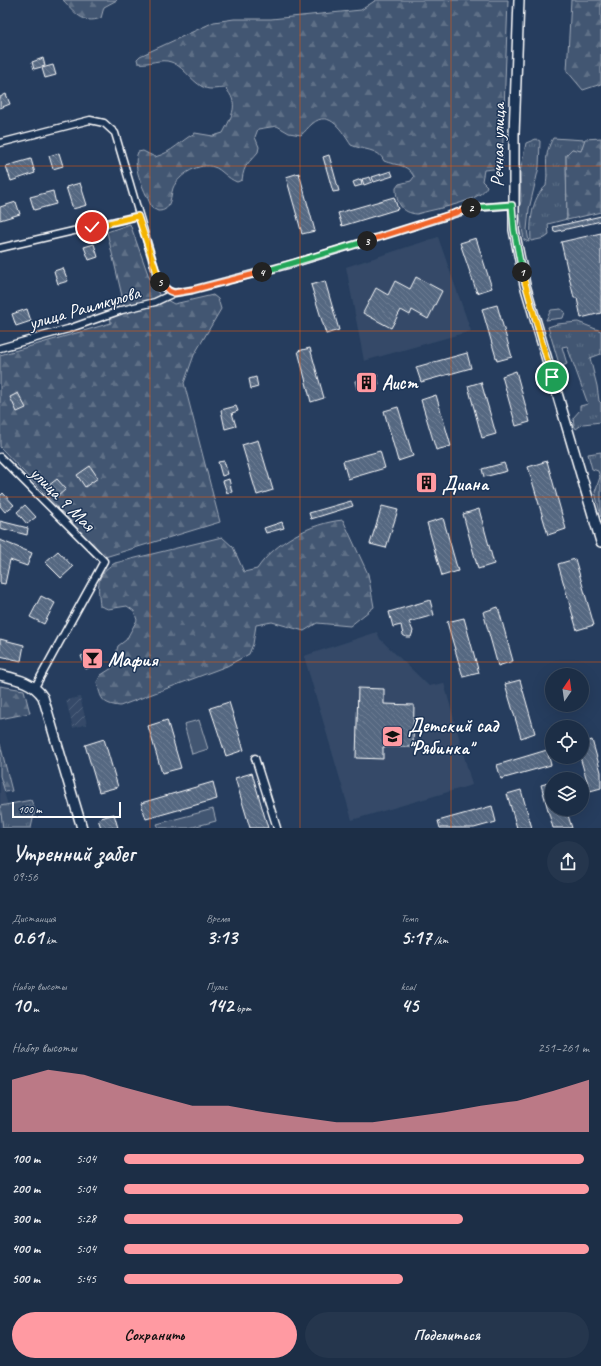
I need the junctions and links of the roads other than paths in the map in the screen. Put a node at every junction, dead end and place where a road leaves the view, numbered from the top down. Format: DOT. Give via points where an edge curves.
graph roads {
  1 [pos="519,0"];
  2 [pos="0,143"];
  3 [pos="512,205"];
  4 [pos="138,216"];
  5 [pos="0,248"];
  6 [pos="174,293"];
  7 [pos="0,348"];
  8 [pos="0,457"];
  9 [pos="601,542"];
  10 [pos="0,675"];
  11 [pos="35,687"];
  12 [pos="255,758"];
  13 [pos="82,828"];
  14 [pos="277,828"];
  1 -- 3 [label="street, Речная улица"];
  2 -- 4 [label="street" via="80,121 104,123 115,133"];
  3 -- 6 [label="street, улица Раимкулова" via="472,208 295,262"];
  3 -- 9 [label="street, Речная улица" via="525,286"];
  4 -- 5 [label="street"];
  4 -- 6 [label="street" via="158,279"];
  6 -- 7 [label="street, улица Раимкулова" via="155,302"];
  8 -- 11 [label="street, улица 9 Мая" via="104,561"];
  10 -- 11 [label="street" via="21,680"];
  11 -- 13 [label="street" via="43,697"];
  12 -- 14 [label="street"];
}
